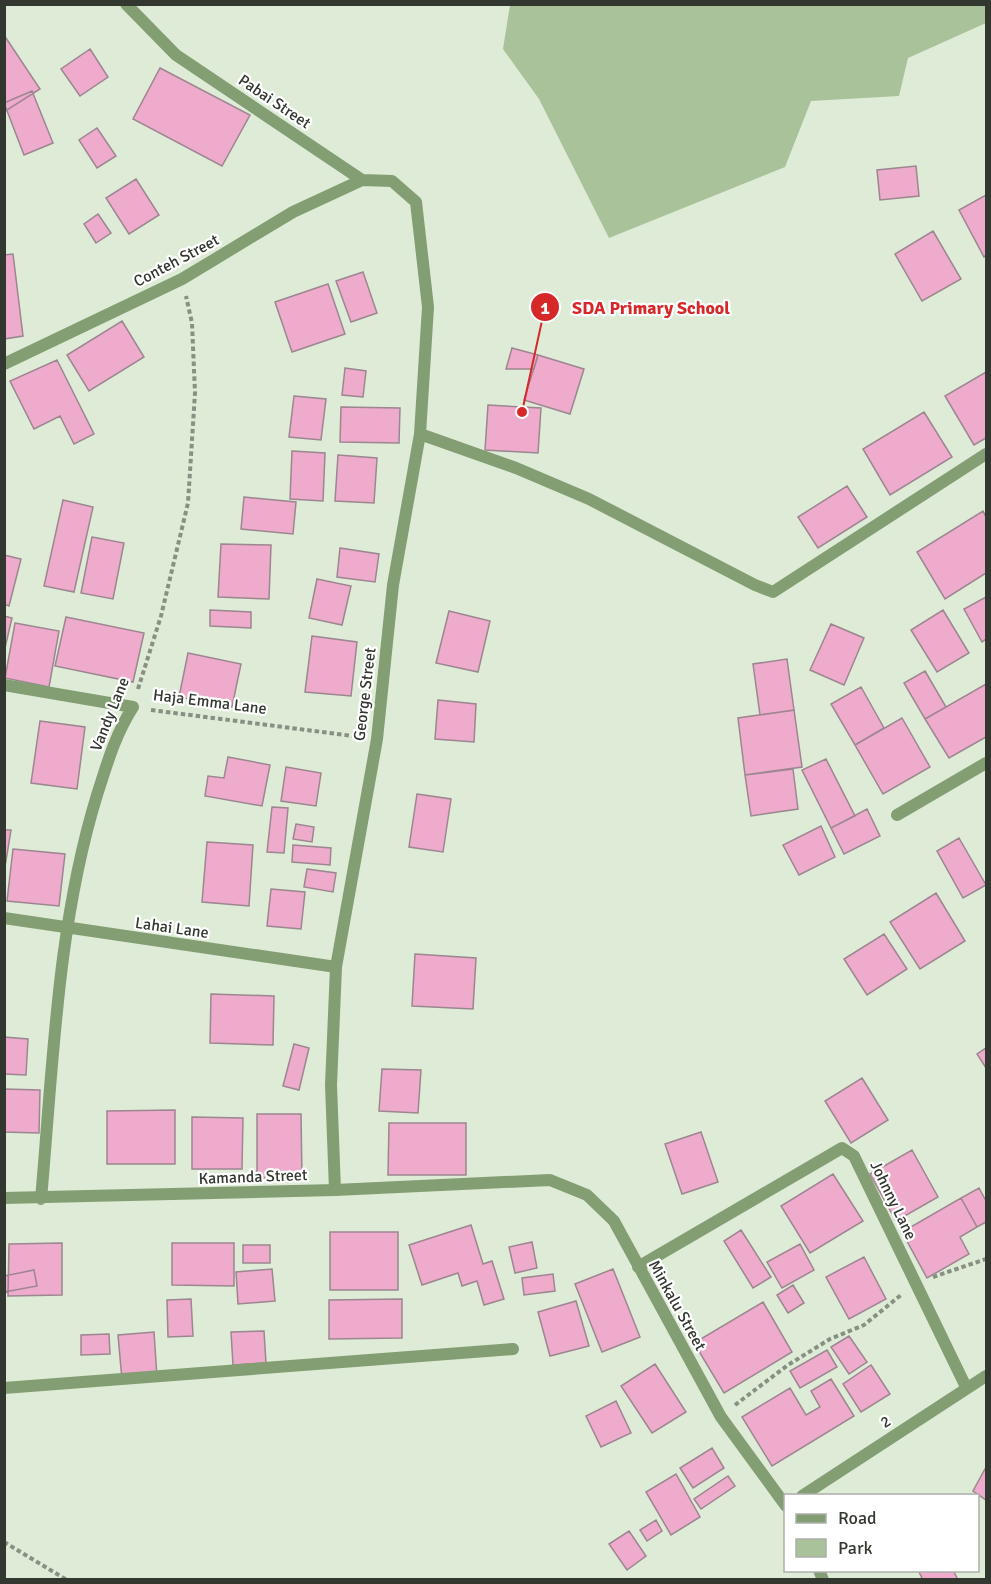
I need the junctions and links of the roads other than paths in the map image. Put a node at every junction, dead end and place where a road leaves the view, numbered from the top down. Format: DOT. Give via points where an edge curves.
graph roads {
  1 [pos="126,4"];
  2 [pos="362,180"];
  3 [pos="4,364"];
  4 [pos="420,434"];
  5 [pos="987,454"];
  6 [pos="4,685"];
  7 [pos="133,707"];
  8 [pos="987,763"];
  9 [pos="897,815"];
  10 [pos="4,918"];
  11 [pos="69,929"];
  12 [pos="336,967"];
  13 [pos="503,1184"];
  14 [pos="335,1190"];
  15 [pos="4,1198"];
  16 [pos="41,1199"];
  17 [pos="638,1267"];
  18 [pos="513,1349"];
  19 [pos="987,1376"];
  20 [pos="4,1388"];
  21 [pos="966,1388"];
  22 [pos="805,1494"];
  23 [pos="784,1503"];
  1 -- 2 [label="street, Pabai Street" via="177,55"];
  2 -- 3 [label="street, Conteh Street" via="293,212 182,279"];
  2 -- 4 [label="street, George Street" via="392,181 416,202 428,307"];
  4 -- 5 [label="street" via="589,499 773,592"];
  4 -- 12 [label="street, George Street" via="393,585 377,739"];
  6 -- 7 [label="street, Haja Emma Lane"];
  7 -- 11 [label="street, Vandy Lane" via="114,740 84,839"];
  8 -- 9 [label="street"];
  10 -- 11 [label="street, Lahai Lane"];
  11 -- 12 [label="street, Lahai Lane"];
  11 -- 16 [label="street, Vandy Lane" via="55,1034"];
  12 -- 14 [label="street, George Street" via="331,1085"];
  13 -- 14 [label="street, Kamanda Street"];
  13 -- 17 [label="street, Minkalu Street" via="550,1180 587,1195 614,1221"];
  14 -- 16 [label="street, Kamanda Street"];
  15 -- 16 [label="street, Kamanda Street"];
  17 -- 21 [label="street, Johnny Lane" via="842,1148 854,1156"];
  17 -- 23 [label="street, Minkalu Street" via="721,1417"];
  18 -- 20 [label="street"];
  19 -- 21 [label="street, 2"];
  21 -- 22 [label="street, 2"];
}
